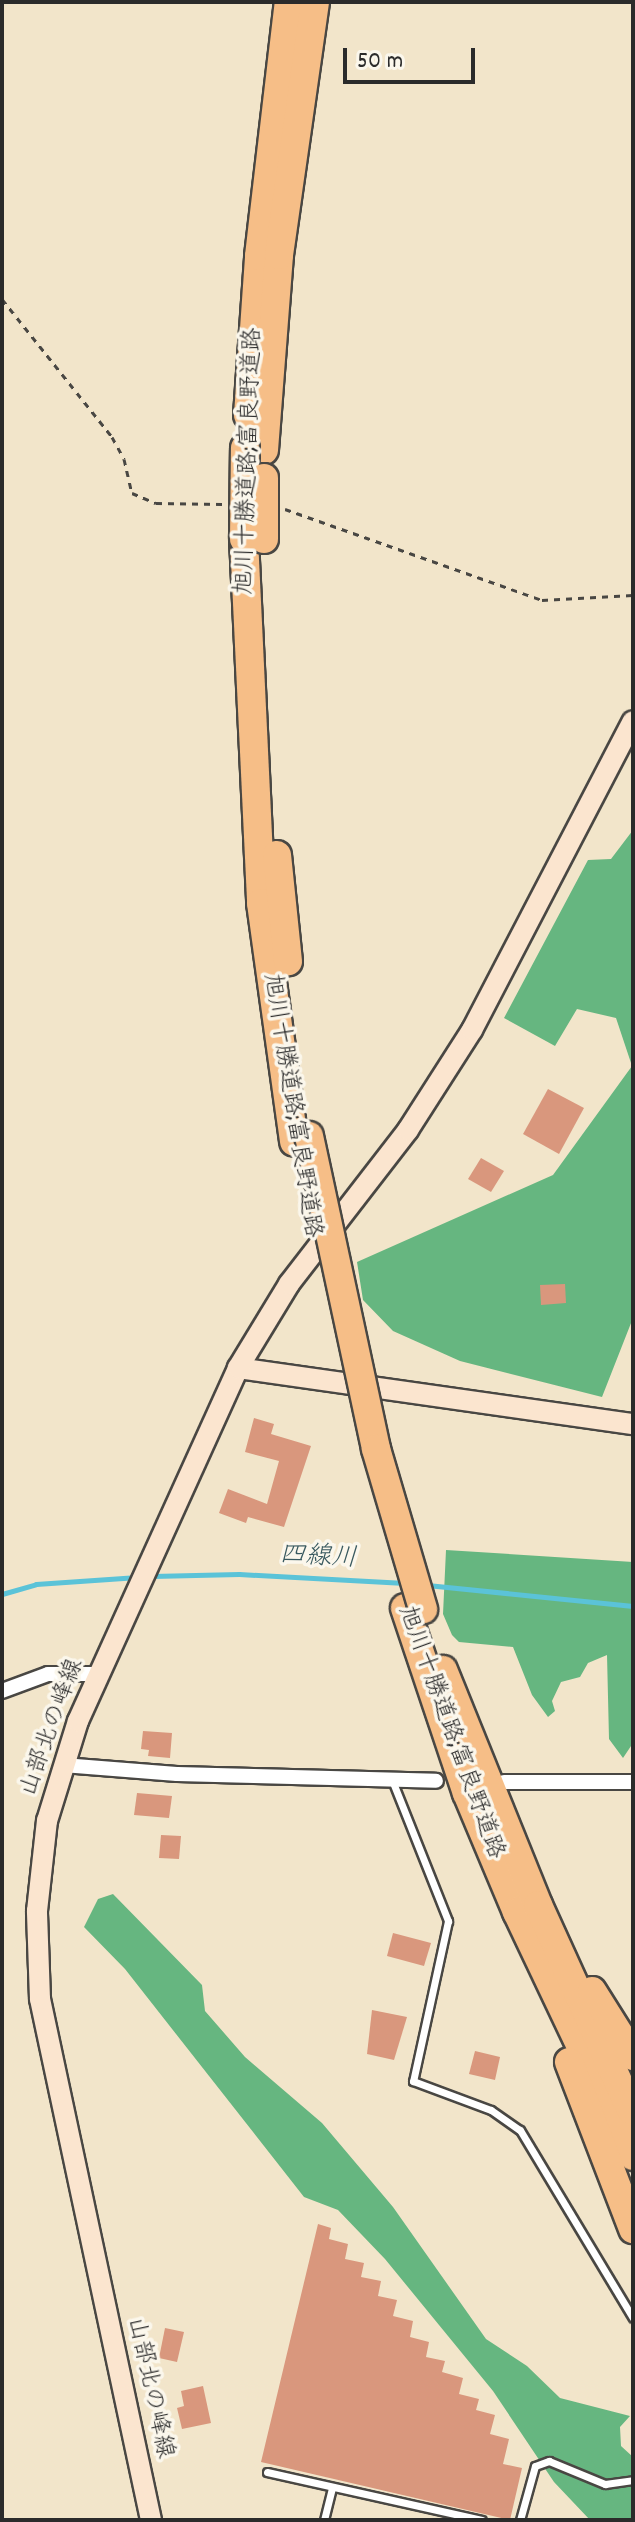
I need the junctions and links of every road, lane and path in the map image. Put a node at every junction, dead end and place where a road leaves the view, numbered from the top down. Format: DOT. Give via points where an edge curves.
graph roads {
  1 [pos="289,2"];
  2 [pos="315,2"];
  3 [pos="255,449"];
  4 [pos="633,721"];
  5 [pos="238,1368"];
  6 [pos="633,1424"];
  7 [pos="98,1674"];
  8 [pos="2,1691"];
  9 [pos="63,1765"];
  10 [pos="392,1780"];
  11 [pos="436,1781"];
  12 [pos="504,1782"];
  13 [pos="633,1782"];
  14 [pos="528,1909"];
  15 [pos="633,2056"];
  16 [pos="633,2114"];
  17 [pos="633,2156"];
  18 [pos="633,2229"];
  19 [pos="633,2318"];
  20 [pos="267,2472"];
  21 [pos="633,2480"];
  22 [pos="332,2487"];
  23 [pos="151,2520"];
  24 [pos="324,2520"];
  25 [pos="482,2520"];
  26 [pos="520,2520"];
  1 -- 3 [label="highway, 旭川十勝道路;富良野道路" via="259,256"];
  2 -- 3 [label="highway, 旭川十勝道路;富良野道路"];
  3 -- 14 [label="highway, 旭川十勝道路;富良野道路, bridge" via="261,903 330,1326 463,1781"];
  4 -- 5 [label="main road, 山部北の峰線" via="472,1030 408,1130 289,1284"];
  5 -- 6 [label="main road"];
  5 -- 7 [label="main road, 山部北の峰線"];
  7 -- 8 [label="street" via="48,1674"];
  7 -- 9 [label="main road, 山部北の峰線"];
  9 -- 10 [label="street"];
  9 -- 23 [label="main road, 山部北の峰線" via="39,1869 40,1999"];
  10 -- 11 [label="street"];
  10 -- 19 [label="lane" via="448,1921 413,2081 491,2110 520,2130"];
  12 -- 13 [label="street"];
  14 -- 15 [label="highway"];
  14 -- 16 [label="highway, 旭川十勝道路;富良野道路"];
  14 -- 17 [label="highway, 旭川十勝道路;富良野道路"];
  14 -- 18 [label="highway"];
  20 -- 22 [label="lane"];
  21 -- 26 [label="lane" via="605,2484 549,2461 535,2466"];
  22 -- 24 [label="lane"];
  22 -- 25 [label="lane"];
}
